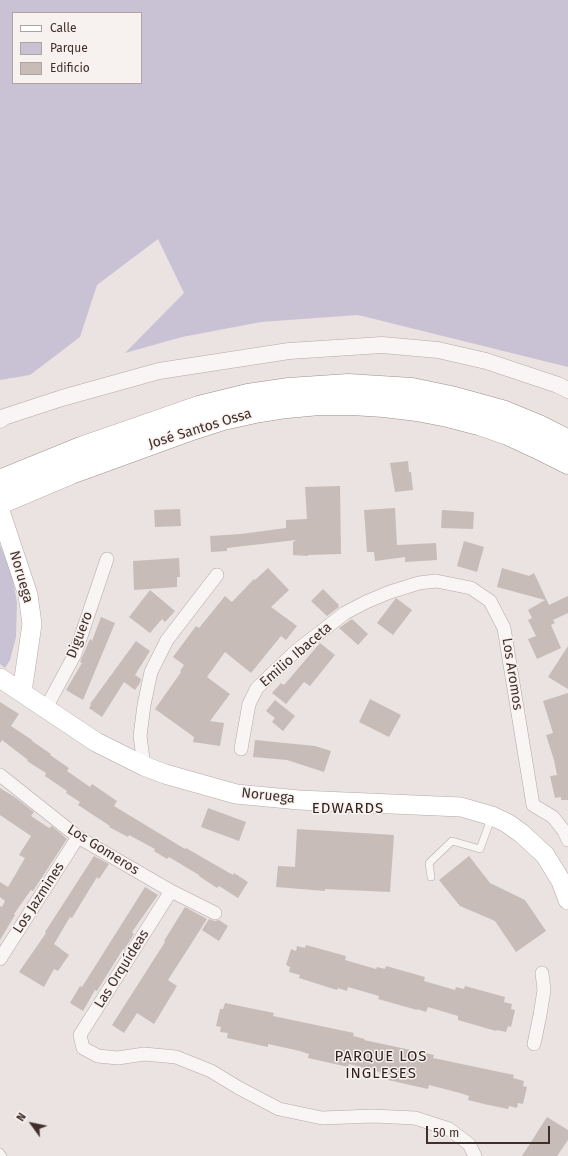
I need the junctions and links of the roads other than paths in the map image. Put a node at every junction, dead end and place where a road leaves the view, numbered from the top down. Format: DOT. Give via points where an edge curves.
graph roads {
  1 [pos="568,390"];
  2 [pos="0,420"];
  3 [pos="568,442"];
  4 [pos="568,463"];
  5 [pos="0,481"];
  6 [pos="0,503"];
  7 [pos="3,519"];
  8 [pos="107,560"];
  9 [pos="216,575"];
  10 [pos="390,592"];
  11 [pos="0,678"];
  12 [pos="22,692"];
  13 [pos="46,708"];
  14 [pos="241,749"];
  15 [pos="144,766"];
  16 [pos="0,775"];
  17 [pos="492,816"];
  18 [pos="78,837"];
  19 [pos="568,840"];
  20 [pos="431,877"];
  21 [pos="565,879"];
  22 [pos="171,891"];
  23 [pos="568,900"];
  24 [pos="215,913"];
  25 [pos="0,959"];
  26 [pos="542,973"];
  27 [pos="534,1044"];
  28 [pos="0,1152"];
  29 [pos="3,1156"];
  30 [pos="476,1156"];
  1 -- 2 [label="street" via="486,361 438,350 382,344 288,351 159,371 62,398"];
  3 -- 5 [label="highway, José Santos Ossa" via="541,427 502,411 455,398 412,389 348,385 248,394 200,407 81,448"];
  4 -- 6 [label="highway, José Santos Ossa" via="508,434 448,416 384,406 319,404 255,412 217,421 72,473"];
  7 -- 12 [label="main road, Noruega" via="28,595 32,624"];
  8 -- 13 [label="street, Diguero" via="75,654"];
  9 -- 15 [label="street" via="167,640 151,672 140,736"];
  10 -- 14 [label="street, Emilio Ibaceta" via="345,613 296,651 257,688 249,704"];
  10 -- 19 [label="street, Los Aromos" via="419,583 436,581 471,588 490,601 504,628 533,805 553,817"];
  11 -- 12 [label="main road, Noruega"];
  12 -- 13 [label="main road, Noruega"];
  13 -- 15 [label="main road, Noruega" via="96,742"];
  15 -- 17 [label="main road, Noruega" via="236,794 299,800 455,807"];
  16 -- 18 [label="street, Los Gomeros"];
  17 -- 20 [label="lane" via="480,849 452,841 429,863"];
  17 -- 21 [label="main road, Noruega" via="507,823 534,843"];
  18 -- 22 [label="street, Los Gomeros"];
  18 -- 25 [label="street, Los Jazmines"];
  21 -- 23 [label="main road, Noruega"];
  22 -- 24 [label="street, Los Gomeros"];
  22 -- 30 [label="street, Las Orquídeas" via="80,1035 83,1048 98,1056 118,1058 144,1054 176,1057 210,1071 279,1109 322,1118 415,1118 448,1129 469,1144"];
  26 -- 27 [label="street" via="544,990"];
  28 -- 29 [label="lane"];
}
